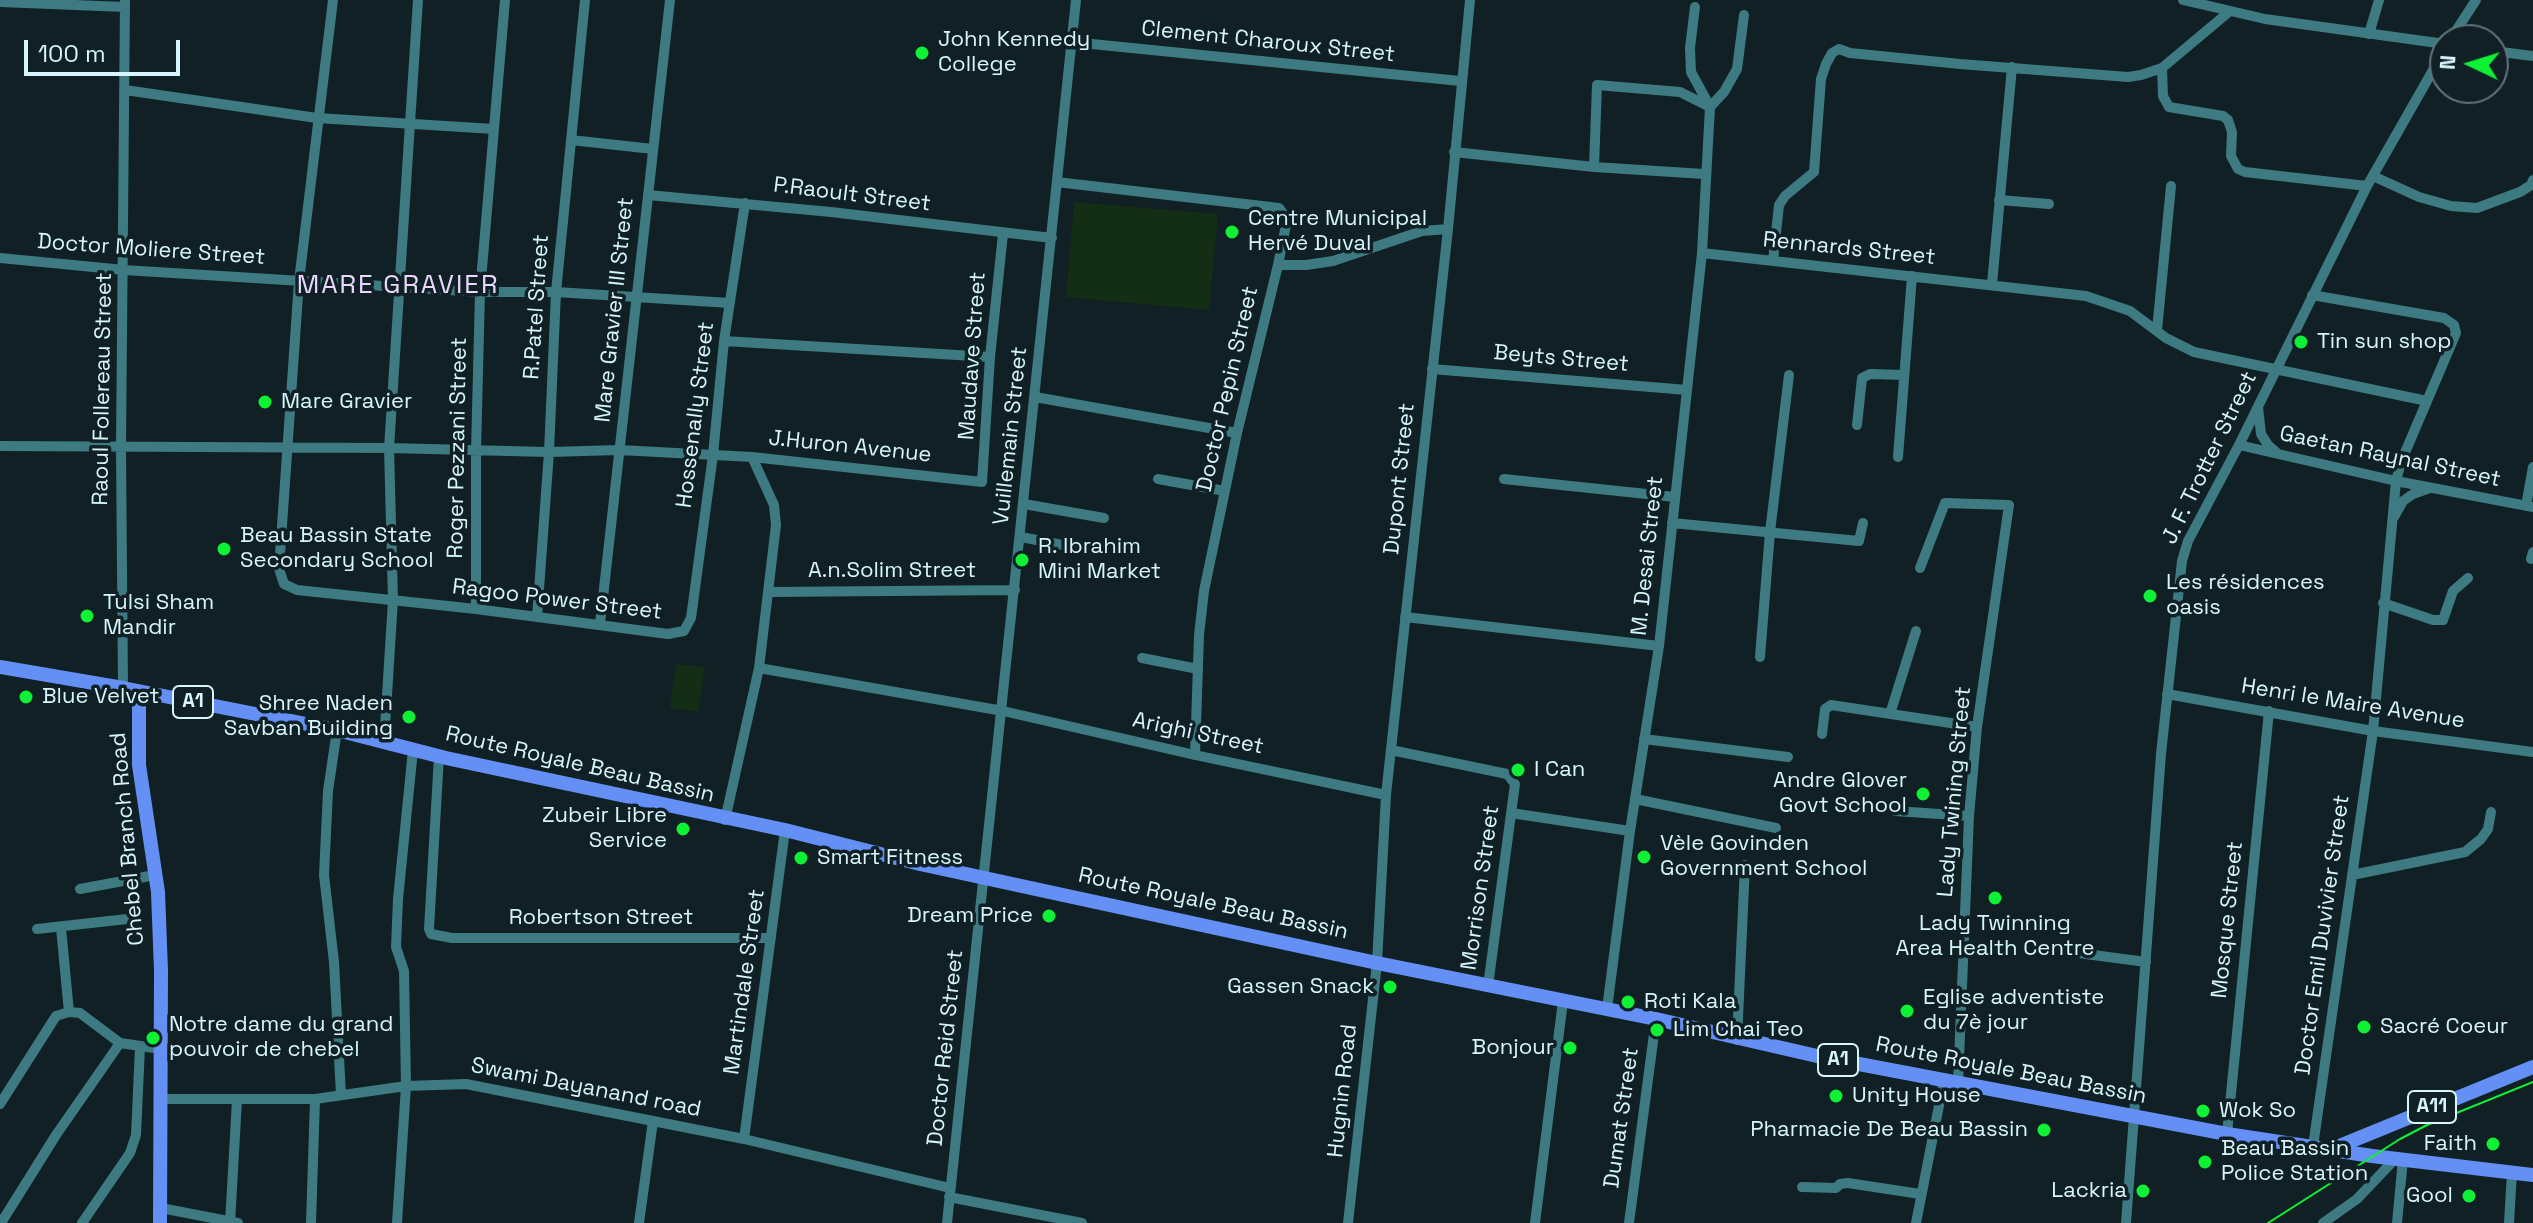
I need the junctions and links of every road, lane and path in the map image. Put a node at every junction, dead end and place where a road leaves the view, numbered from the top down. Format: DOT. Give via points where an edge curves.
graph roads {
  1 [pos="333,0"];
  2 [pos="418,0"];
  3 [pos="505,0"];
  4 [pos="585,0"];
  5 [pos="670,0"];
  6 [pos="1076,0"];
  7 [pos="1470,0"];
  8 [pos="2183,0"];
  9 [pos="2379,0"];
  10 [pos="2476,0"];
  11 [pos="0,2"];
  12 [pos="125,4"];
  13 [pos="1695,7"];
  14 [pos="2230,11"];
  15 [pos="1744,15"];
  16 [pos="2460,24"];
  17 [pos="2369,34"];
  18 [pos="1072,42"];
  19 [pos="2429,44"];
  20 [pos="2509,53"];
  21 [pos="2533,56"];
  22 [pos="2012,67"];
  23 [pos="2162,68"];
  24 [pos="2429,76"];
  25 [pos="1460,81"];
  26 [pos="125,90"];
  27 [pos="1710,107"];
  28 [pos="317,118"];
  29 [pos="409,124"];
  30 [pos="494,129"];
  31 [pos="571,140"];
  32 [pos="653,149"];
  33 [pos="1454,152"];
  34 [pos="1594,167"];
  35 [pos="1704,174"];
  36 [pos="2533,180"];
  37 [pos="2370,181"];
  38 [pos="1057,182"];
  39 [pos="2171,186"];
  40 [pos="648,195"];
  41 [pos="1999,200"];
  42 [pos="745,203"];
  43 [pos="2049,204"];
  44 [pos="1448,229"];
  45 [pos="1003,234"];
  46 [pos="1052,238"];
  47 [pos="1702,253"];
  48 [pos="0,258"];
  49 [pos="1773,261"];
  50 [pos="1278,265"];
  51 [pos="124,270"];
  52 [pos="1912,276"];
  53 [pos="299,281"];
  54 [pos="1992,284"];
  55 [pos="399,287"];
  56 [pos="480,292"];
  57 [pos="556,292"];
  58 [pos="2312,295"];
  59 [pos="637,297"];
  60 [pos="730,303"];
  61 [pos="2157,330"];
  62 [pos="724,341"];
  63 [pos="990,357"];
  64 [pos="1432,369"];
  65 [pos="2276,369"];
  66 [pos="1789,375"];
  67 [pos="1904,375"];
  68 [pos="1687,390"];
  69 [pos="1035,397"];
  70 [pos="2427,401"];
  71 [pos="2258,405"];
  72 [pos="1857,425"];
  73 [pos="1237,433"];
  74 [pos="2239,445"];
  75 [pos="0,446"];
  76 [pos="287,447"];
  77 [pos="121,448"];
  78 [pos="389,448"];
  79 [pos="619,450"];
  80 [pos="476,451"];
  81 [pos="549,452"];
  82 [pos="2279,454"];
  83 [pos="713,455"];
  84 [pos="752,457"];
  85 [pos="1898,457"];
  86 [pos="2533,467"];
  87 [pos="1158,479"];
  88 [pos="1504,479"];
  89 [pos="2396,481"];
  90 [pos="982,482"];
  91 [pos="2432,488"];
  92 [pos="1225,491"];
  93 [pos="1675,497"];
  94 [pos="1024,504"];
  95 [pos="2530,506"];
  96 [pos="1104,518"];
  97 [pos="1672,523"];
  98 [pos="1863,523"];
  99 [pos="2391,523"];
  100 [pos="1770,532"];
  101 [pos="1021,537"];
  102 [pos="1088,550"];
  103 [pos="1920,568"];
  104 [pos="2468,578"];
  105 [pos="1015,590"];
  106 [pos="769,592"];
  107 [pos="393,600"];
  108 [pos="2383,603"];
  109 [pos="476,609"];
  110 [pos="537,617"];
  111 [pos="1405,617"];
  112 [pos="600,624"];
  113 [pos="684,631"];
  114 [pos="1916,631"];
  115 [pos="1659,646"];
  116 [pos="1760,657"];
  117 [pos="1142,658"];
  118 [pos="759,668"];
  119 [pos="1198,669"];
  120 [pos="0,670"];
  121 [pos="123,688"];
  122 [pos="139,692"];
  123 [pos="2167,694"];
  124 [pos="1003,711"];
  125 [pos="2269,711"];
  126 [pos="1890,714"];
  127 [pos="1977,727"];
  128 [pos="337,730"];
  129 [pos="2373,731"];
  130 [pos="1822,734"];
  131 [pos="1644,739"];
  132 [pos="384,743"];
  133 [pos="413,750"];
  134 [pos="1391,750"];
  135 [pos="2533,752"];
  136 [pos="1195,755"];
  137 [pos="439,756"];
  138 [pos="1788,757"];
  139 [pos="1386,795"];
  140 [pos="1635,799"];
  141 [pos="1895,811"];
  142 [pos="2491,812"];
  143 [pos="1511,813"];
  144 [pos="1969,816"];
  145 [pos="725,820"];
  146 [pos="1776,828"];
  147 [pos="785,830"];
  148 [pos="1630,831"];
  149 [pos="1745,865"];
  150 [pos="155,875"];
  151 [pos="2352,875"];
  152 [pos="985,877"];
  153 [pos="80,889"];
  154 [pos="127,919"];
  155 [pos="61,928"];
  156 [pos="37,929"];
  157 [pos="771,938"];
  158 [pos="2063,951"];
  159 [pos="2146,962"];
  160 [pos="1377,963"];
  161 [pos="1488,986"];
  162 [pos="1563,1001"];
  163 [pos="1607,1009"];
  164 [pos="69,1012"];
  165 [pos="1656,1019"];
  166 [pos="1737,1040"];
  167 [pos="120,1043"];
  168 [pos="140,1047"];
  169 [pos="161,1049"];
  170 [pos="2533,1067"];
  171 [pos="1951,1082"];
  172 [pos="406,1086"];
  173 [pos="341,1095"];
  174 [pos="161,1099"];
  175 [pos="315,1099"];
  176 [pos="237,1100"];
  177 [pos="0,1104"];
  178 [pos="2136,1117"];
  179 [pos="653,1121"];
  180 [pos="2227,1134"];
  181 [pos="744,1139"];
  182 [pos="2313,1146"];
  183 [pos="2332,1149"];
  184 [pos="2400,1159"];
  185 [pos="2512,1172"];
  186 [pos="2533,1175"];
  187 [pos="1802,1187"];
  188 [pos="950,1192"];
  189 [pos="1920,1194"];
  190 [pos="161,1215"];
  191 [pos="1,1223"];
  192 [pos="82,1223"];
  193 [pos="233,1223"];
  194 [pos="311,1223"];
  195 [pos="397,1223"];
  196 [pos="639,1223"];
  197 [pos="947,1223"];
  198 [pos="1082,1223"];
  199 [pos="1348,1223"];
  200 [pos="1535,1223"];
  201 [pos="1629,1223"];
  202 [pos="1916,1223"];
  203 [pos="2126,1223"];
  204 [pos="2323,1223"];
  205 [pos="2397,1223"];
  206 [pos="2509,1223"];
  1 -- 28 [label="street"];
  2 -- 29 [label="street"];
  3 -- 30 [label="street, Roger Pezzani Street"];
  4 -- 31 [label="street, R.Patel Street"];
  5 -- 32 [label="street, Mare Gravier III Street"];
  6 -- 18 [label="street, Vuillemain Street"];
  7 -- 25 [label="street, Dupont Street"];
  8 -- 14 [label="street"];
  9 -- 17 [label="street"];
  10 -- 16 [label="street"];
  11 -- 12 [label="street"];
  12 -- 26 [label="street, Raoul Follereau Street"];
  13 -- 27 [label="street" via="1691,72"];
  14 -- 17 [label="street"];
  14 -- 23 [label="street"];
  15 -- 27 [label="street" via="1737,69"];
  17 -- 19 [label="street"];
  18 -- 25 [label="street, Clement Charoux Street"];
  18 -- 38 [label="street, Vuillemain Street"];
  20 -- 21 [label="street"];
  22 -- 23 [label="street" via="2128,77"];
  22 -- 41 [label="street"];
  22 -- 49 [label="street" via="1839,49 1832,53 1821,79 1814,172 1779,205"];
  23 -- 37 [label="street" via="2169,107 2228,120 2231,156 2238,169"];
  24 -- 37 [label="street, J. F. Trotter Street"];
  25 -- 33 [label="street, Dupont Street"];
  26 -- 28 [label="street"];
  26 -- 51 [label="street, Raoul Follereau Street"];
  27 -- 34 [label="street" via="1680,92 1597,85"];
  27 -- 35 [label="street, M. Desai Street"];
  28 -- 29 [label="street"];
  28 -- 53 [label="street"];
  29 -- 30 [label="street"];
  29 -- 55 [label="street"];
  30 -- 56 [label="street, Roger Pezzani Street"];
  31 -- 32 [label="street"];
  31 -- 57 [label="street, R.Patel Street"];
  32 -- 40 [label="street, Mare Gravier III Street"];
  33 -- 34 [label="street"];
  33 -- 44 [label="street, Dupont Street"];
  34 -- 35 [label="street"];
  35 -- 47 [label="street, M. Desai Street"];
  36 -- 37 [label="street" via="2520,192 2477,208 2451,206"];
  37 -- 58 [label="street, J. F. Trotter Street"];
  38 -- 46 [label="street, Vuillemain Street"];
  38 -- 50 [label="street, Doctor Pepin Street" via="1279,208 1286,225"];
  39 -- 61 [label="street"];
  40 -- 42 [label="street, P.Raoult Street"];
  40 -- 59 [label="street, Mare Gravier III Street"];
  41 -- 43 [label="street"];
  41 -- 54 [label="street"];
  42 -- 45 [label="street, P.Raoult Street"];
  42 -- 60 [label="street, Hossenally Street"];
  44 -- 50 [label="street" via="1422,231 1333,261"];
  44 -- 64 [label="street, Dupont Street"];
  45 -- 46 [label="street, P.Raoult Street"];
  45 -- 63 [label="street, Maudave Street"];
  46 -- 69 [label="street, Vuillemain Street"];
  47 -- 49 [label="street, Rennards Street"];
  47 -- 68 [label="street, M. Desai Street"];
  48 -- 51 [label="street, Doctor Moliere Street"];
  49 -- 52 [label="street, Rennards Street"];
  50 -- 73 [label="street, Doctor Pepin Street"];
  51 -- 53 [label="street, Doctor Moliere Street"];
  51 -- 77 [label="street, Raoul Follereau Street"];
  52 -- 54 [label="street, Rennards Street"];
  52 -- 67 [label="street"];
  53 -- 55 [label="street, Doctor Moliere Street"];
  53 -- 76 [label="street"];
  54 -- 61 [label="street, Rennards Street" via="2109,302"];
  55 -- 56 [label="street, Doctor Moliere Street"];
  55 -- 78 [label="street"];
  56 -- 57 [label="street, Doctor Moliere Street"];
  56 -- 80 [label="street, Roger Pezzani Street"];
  57 -- 59 [label="street, Doctor Moliere Street"];
  57 -- 81 [label="street, R.Patel Street"];
  58 -- 65 [label="street, J. F. Trotter Street"];
  58 -- 70 [label="street, Doctor Emil Duvivier Street" via="2444,318 2454,325 2454,341"];
  59 -- 60 [label="street, Doctor Moliere Street"];
  59 -- 79 [label="street, Mare Gravier III Street"];
  60 -- 62 [label="street, Hossenally Street"];
  61 -- 65 [label="street, Rennards Street" via="2194,352"];
  62 -- 63 [label="street"];
  62 -- 83 [label="street, Hossenally Street"];
  63 -- 90 [label="street, Maudave Street"];
  64 -- 68 [label="street, Beyts Street"];
  64 -- 111 [label="street, Dupont Street"];
  65 -- 70 [label="street, Rennards Street"];
  65 -- 71 [label="street, J. F. Trotter Street"];
  66 -- 100 [label="street"];
  67 -- 72 [label="street" via="1862,378"];
  67 -- 85 [label="street"];
  68 -- 93 [label="street, M. Desai Street"];
  69 -- 73 [label="street"];
  69 -- 94 [label="street, Vuillemain Street"];
  70 -- 89 [label="street, Doctor Emil Duvivier Street"];
  71 -- 74 [label="street, J. F. Trotter Street"];
  71 -- 82 [label="street" via="2261,434"];
  73 -- 92 [label="street, Doctor Pepin Street"];
  74 -- 82 [label="street, Gaetan Raynal Street"];
  74 -- 123 [label="street, J. F. Trotter Street" via="2182,561"];
  75 -- 77 [label="street, J.Huron Avenue"];
  76 -- 77 [label="street, J.Huron Avenue"];
  76 -- 78 [label="street, J.Huron Avenue"];
  76 -- 107 [label="street, Ragoo Power Street" via="279,569 284,584 297,590"];
  77 -- 121 [label="street, Raoul Follereau Street"];
  78 -- 80 [label="street, J.Huron Avenue"];
  78 -- 107 [label="street"];
  79 -- 81 [label="street, J.Huron Avenue"];
  79 -- 83 [label="street, J.Huron Avenue"];
  79 -- 112 [label="street, Mare Gravier III Street"];
  80 -- 81 [label="street, J.Huron Avenue"];
  80 -- 109 [label="street, Roger Pezzani Street"];
  81 -- 110 [label="street, R.Patel Street"];
  82 -- 89 [label="street, Gaetan Raynal Street"];
  83 -- 84 [label="street, J.Huron Avenue"];
  83 -- 113 [label="street, Hossenally Street" via="691,618"];
  84 -- 90 [label="street, J.Huron Avenue"];
  84 -- 106 [label="street" via="774,505"];
  86 -- 95 [label="street"];
  87 -- 92 [label="street"];
  88 -- 93 [label="street"];
  89 -- 91 [label="street, Gaetan Raynal Street"];
  89 -- 99 [label="street, Doctor Emil Duvivier Street"];
  91 -- 95 [label="street, Gaetan Raynal Street"];
  91 -- 99 [label="street" via="2403,501"];
  92 -- 119 [label="street, Doctor Pepin Street" via="1204,591"];
  93 -- 97 [label="street, M. Desai Street"];
  94 -- 96 [label="street"];
  94 -- 101 [label="street, Vuillemain Street"];
  97 -- 100 [label="street"];
  97 -- 115 [label="street, M. Desai Street"];
  98 -- 100 [label="street" via="1859,541"];
  99 -- 108 [label="street, Doctor Emil Duvivier Street"];
  100 -- 116 [label="street"];
  101 -- 102 [label="street"];
  101 -- 105 [label="street, Vuillemain Street"];
  103 -- 127 [label="street, Lady Twining Street" via="1945,503 2009,505"];
  104 -- 108 [label="street" via="2453,591 2443,620"];
  105 -- 106 [label="street, A.n.Solim Street"];
  105 -- 124 [label="street, Vuillemain Street"];
  106 -- 118 [label="street"];
  107 -- 109 [label="street, Ragoo Power Street"];
  107 -- 132 [label="street"];
  108 -- 129 [label="street, Doctor Emil Duvivier Street"];
  109 -- 110 [label="street, Ragoo Power Street"];
  110 -- 112 [label="street, Ragoo Power Street"];
  111 -- 115 [label="street"];
  111 -- 134 [label="street, Dupont Street"];
  112 -- 113 [label="street, Ragoo Power Street" via="668,634"];
  114 -- 126 [label="street"];
  115 -- 131 [label="street, M. Desai Street"];
  117 -- 119 [label="street"];
  118 -- 124 [label="street, Arighi Street"];
  118 -- 145 [label="street"];
  119 -- 136 [label="street, Doctor Pepin Street"];
  120 -- 121 [label="main road, Route Royale Beau Bassin / A1"];
  121 -- 122 [label="main road, Route Royale Beau Bassin / A1"];
  122 -- 128 [label="main road, Route Royale Beau Bassin / A1"];
  122 -- 150 [label="main road, Chebel Branch Road" via="139,765"];
  123 -- 125 [label="street, Henri le Maire Avenue"];
  123 -- 159 [label="street, J. F. Trotter Street"];
  124 -- 136 [label="street, Arighi Street"];
  124 -- 152 [label="street, Vuillemain Street"];
  125 -- 129 [label="street, Henri le Maire Avenue"];
  125 -- 180 [label="street, Mosque Street"];
  126 -- 127 [label="street"];
  126 -- 130 [label="street" via="1831,705 1825,709"];
  127 -- 144 [label="street, Lady Twining Street"];
  128 -- 132 [label="main road, Route Royale Beau Bassin / A1"];
  128 -- 173 [label="street" via="324,875"];
  129 -- 135 [label="street, Henri le Maire Avenue"];
  129 -- 151 [label="street, Doctor Emil Duvivier Street"];
  131 -- 138 [label="street"];
  131 -- 140 [label="street, M. Desai Street"];
  132 -- 133 [label="main road, Route Royale Beau Bassin / A1"];
  133 -- 137 [label="main road, Route Royale Beau Bassin / A1"];
  133 -- 172 [label="street" via="396,947 404,971"];
  134 -- 139 [label="street, Dupont Street"];
  134 -- 143 [label="street, Morrison Street" via="1507,774 1515,784"];
  136 -- 139 [label="street, Arighi Street"];
  137 -- 145 [label="main road, Route Royale Beau Bassin / A1"];
  137 -- 157 [label="street, Robertson Street" via="431,934"];
  139 -- 160 [label="street, Dupont Street"];
  140 -- 146 [label="street"];
  140 -- 148 [label="street, M. Desai Street"];
  141 -- 144 [label="street"];
  142 -- 151 [label="street" via="2488,829 2465,852"];
  143 -- 148 [label="street"];
  143 -- 161 [label="street, Morrison Street"];
  144 -- 171 [label="street, Lady Twining Street"];
  145 -- 147 [label="main road, Route Royale Beau Bassin / A1"];
  147 -- 152 [label="main road, Route Royale Beau Bassin / A1"];
  147 -- 157 [label="street, Martindale Street"];
  148 -- 163 [label="street, M. Desai Street"];
  149 -- 166 [label="street"];
  150 -- 153 [label="street"];
  150 -- 169 [label="main road, Chebel Branch Road"];
  151 -- 182 [label="street, Doctor Emil Duvivier Street"];
  152 -- 160 [label="main road, Route Royale Beau Bassin / A1"];
  152 -- 188 [label="street, Doctor Reid Street"];
  154 -- 155 [label="street"];
  155 -- 156 [label="street"];
  155 -- 164 [label="street"];
  157 -- 181 [label="street, Martindale Street"];
  158 -- 159 [label="street"];
  159 -- 178 [label="street, J. F. Trotter Street"];
  160 -- 161 [label="main road, Route Royale Beau Bassin / A1"];
  160 -- 199 [label="street, Hugnin Road"];
  161 -- 162 [label="main road, Route Royale Beau Bassin / A1"];
  162 -- 163 [label="main road, Route Royale Beau Bassin / A1"];
  162 -- 200 [label="street"];
  163 -- 165 [label="main road, Route Royale Beau Bassin / A1"];
  164 -- 167 [label="street" via="80,1013"];
  164 -- 177 [label="street" via="56,1016"];
  165 -- 166 [label="main road, Route Royale Beau Bassin / A1"];
  165 -- 201 [label="street, Dumat Street"];
  166 -- 171 [label="main road, Route Royale Beau Bassin / A1"];
  167 -- 168 [label="street"];
  167 -- 191 [label="street"];
  168 -- 169 [label="street"];
  168 -- 192 [label="street" via="136,1135 130,1153"];
  169 -- 174 [label="main road, Chebel Branch Road"];
  170 -- 183 [label="main road, A11"];
  171 -- 178 [label="main road, Route Royale Beau Bassin / A1"];
  171 -- 189 [label="street, Lady Twining Street"];
  172 -- 173 [label="street, Swami Dayanand road"];
  172 -- 179 [label="street, Swami Dayanand road" via="466,1084"];
  172 -- 195 [label="street"];
  173 -- 175 [label="street, Swami Dayanand road"];
  174 -- 176 [label="street, Swami Dayanand road"];
  174 -- 190 [label="main road, Chebel Branch Road"];
  175 -- 176 [label="street, Swami Dayanand road"];
  175 -- 194 [label="street"];
  176 -- 193 [label="street"];
  178 -- 180 [label="main road, Route Royale Beau Bassin / A1"];
  178 -- 203 [label="street, J. F. Trotter Street"];
  179 -- 181 [label="street, Swami Dayanand road"];
  179 -- 196 [label="street"];
  180 -- 182 [label="main road, Route Royale Beau Bassin / A1"];
  181 -- 188 [label="street, Swami Dayanand road"];
  182 -- 183 [label="main road, Route Royale Beau Bassin / A1"];
  183 -- 184 [label="main road, Route Royale Beau Bassin / A1"];
  184 -- 185 [label="main road, Route Royale Beau Bassin / A1"];
  184 -- 204 [label="street"];
  184 -- 205 [label="street"];
  185 -- 186 [label="main road, A1"];
  185 -- 206 [label="street"];
  187 -- 189 [label="street" via="1832,1189 1848,1183"];
  188 -- 197 [label="street, Doctor Reid Street"];
  188 -- 198 [label="street, Swami Dayanand road"];
  189 -- 202 [label="street, Lady Twining Street"];
  190 -- 193 [label="street"];
}
